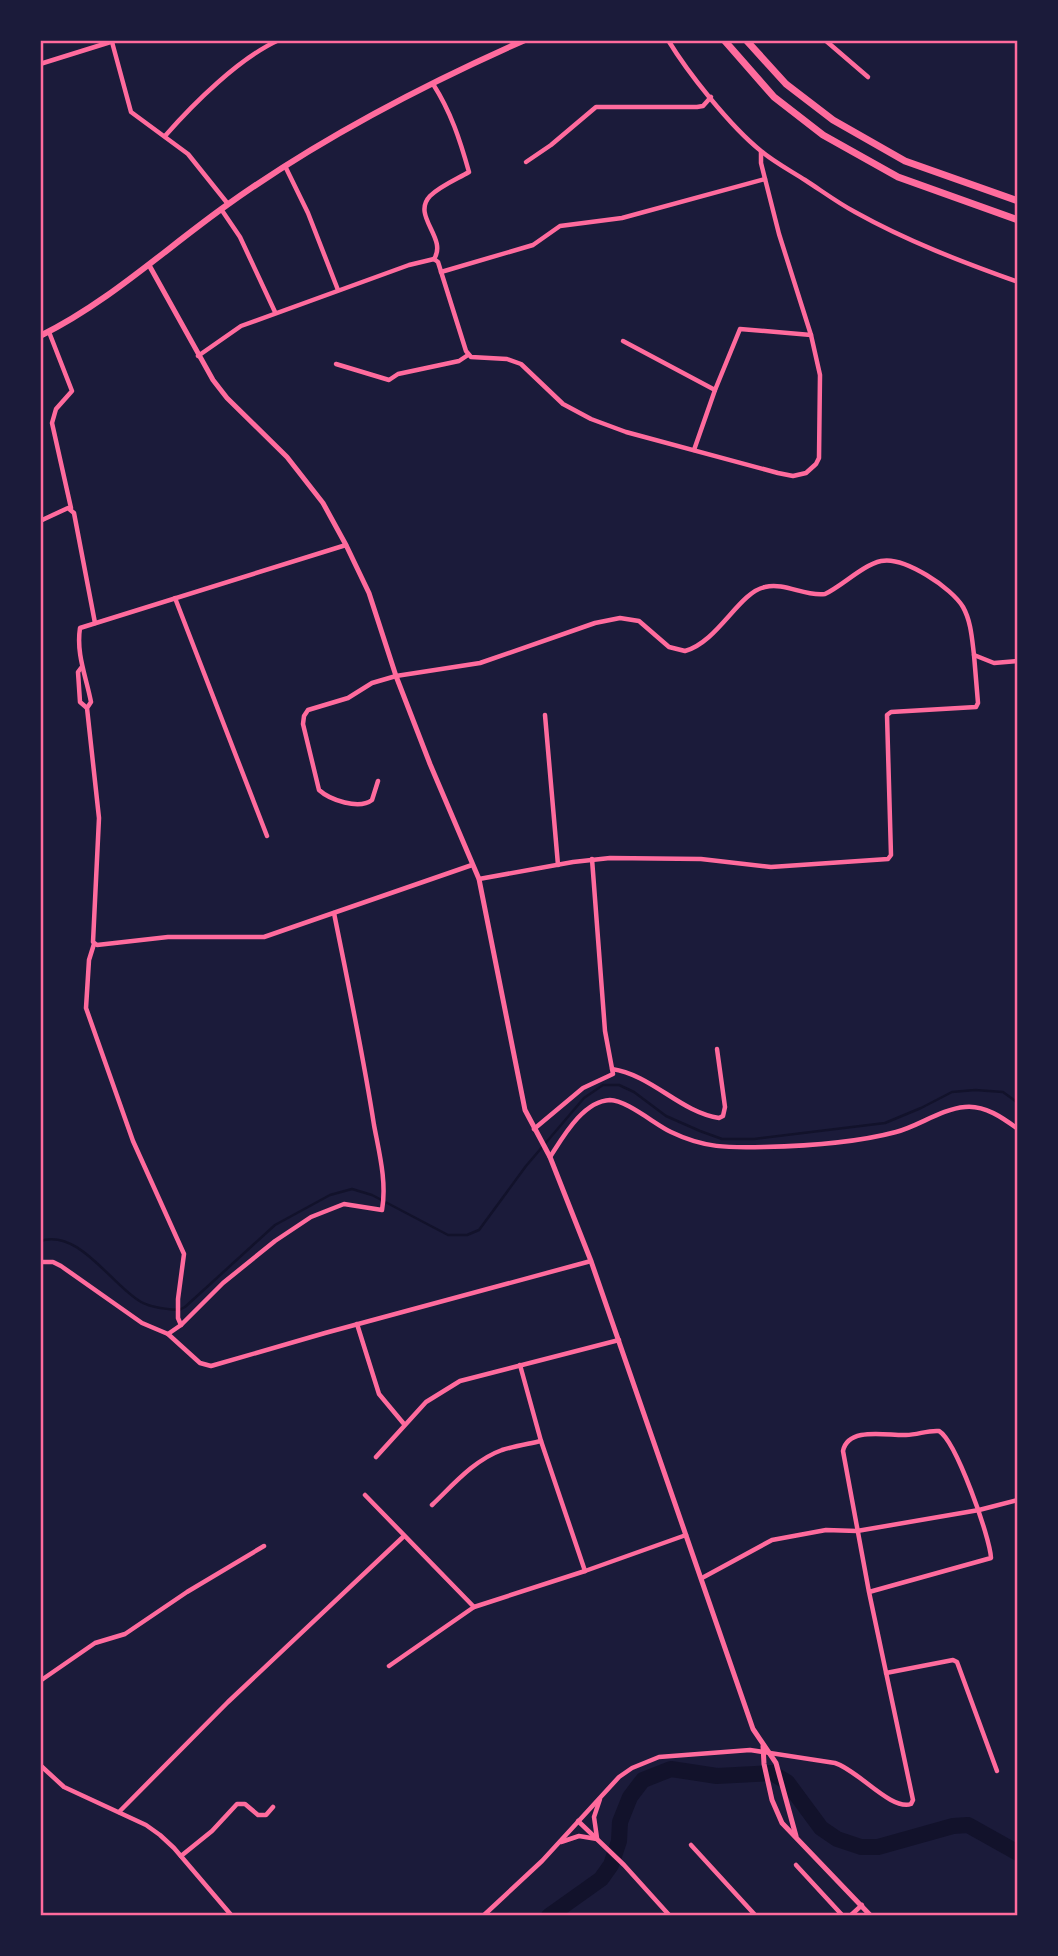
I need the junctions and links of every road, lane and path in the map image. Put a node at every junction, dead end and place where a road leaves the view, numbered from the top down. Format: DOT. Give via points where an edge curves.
graph roads {
  1 [pos="279,40"];
  2 [pos="525,40"];
  3 [pos="668,40"];
  4 [pos="724,40"];
  5 [pos="746,40"];
  6 [pos="825,40"];
  7 [pos="114,41"];
  8 [pos="40,64"];
  9 [pos="868,77"];
  10 [pos="433,84"];
  11 [pos="711,97"];
  12 [pos="164,136"];
  13 [pos="761,152"];
  14 [pos="526,162"];
  15 [pos="285,168"];
  16 [pos="765,179"];
  17 [pos="1018,201"];
  18 [pos="225,207"];
  19 [pos="1018,219"];
  20 [pos="434,259"];
  21 [pos="149,265"];
  22 [pos="441,272"];
  23 [pos="1018,282"];
  24 [pos="338,290"];
  25 [pos="275,312"];
  26 [pos="49,332"];
  27 [pos="811,335"];
  28 [pos="40,336"];
  29 [pos="623,341"];
  30 [pos="468,355"];
  31 [pos="198,356"];
  32 [pos="336,364"];
  33 [pos="715,390"];
  34 [pos="694,450"];
  35 [pos="73,511"];
  36 [pos="40,521"];
  37 [pos="346,545"];
  38 [pos="175,598"];
  39 [pos="96,623"];
  40 [pos="974,655"];
  41 [pos="1018,661"];
  42 [pos="81,668"];
  43 [pos="396,676"];
  44 [pos="87,708"];
  45 [pos="545,715"];
  46 [pos="378,781"];
  47 [pos="267,836"];
  48 [pos="592,859"];
  49 [pos="472,865"];
  50 [pos="558,865"];
  51 [pos="478,879"];
  52 [pos="334,913"];
  53 [pos="94,944"];
  54 [pos="718,1049"];
  55 [pos="612,1072"];
  56 [pos="534,1129"];
  57 [pos="1018,1129"];
  58 [pos="549,1154"];
  59 [pos="591,1261"];
  60 [pos="40,1262"];
  61 [pos="357,1324"];
  62 [pos="181,1325"];
  63 [pos="168,1334"];
  64 [pos="619,1340"];
  65 [pos="520,1365"];
  66 [pos="404,1424"];
  67 [pos="541,1441"];
  68 [pos="376,1457"];
  69 [pos="365,1495"];
  70 [pos="1018,1500"];
  71 [pos="432,1505"];
  72 [pos="979,1510"];
  73 [pos="857,1531"];
  74 [pos="687,1535"];
  75 [pos="403,1537"];
  76 [pos="264,1546"];
  77 [pos="585,1572"];
  78 [pos="702,1578"];
  79 [pos="869,1592"];
  80 [pos="474,1607"];
  81 [pos="389,1666"];
  82 [pos="886,1674"];
  83 [pos="40,1681"];
  84 [pos="763,1749"];
  85 [pos="772,1755"];
  86 [pos="40,1765"];
  87 [pos="997,1771"];
  88 [pos="604,1792"];
  89 [pos="273,1807"];
  90 [pos="119,1812"];
  91 [pos="578,1821"];
  92 [pos="796,1836"];
  93 [pos="599,1840"];
  94 [pos="559,1843"];
  95 [pos="691,1845"];
  96 [pos="181,1856"];
  97 [pos="796,1865"];
  98 [pos="862,1905"];
  99 [pos="232,1916"];
  100 [pos="483,1916"];
  101 [pos="670,1916"];
  102 [pos="756,1916"];
  103 [pos="844,1916"];
  104 [pos="850,1916"];
  105 [pos="871,1916"];
  1 -- 12 [label="street" via="262,48 188,109"];
  2 -- 10 [label="main road"];
  3 -- 11 [label="street"];
  4 -- 19 [label="highway" via="774,97 823,135 898,177"];
  5 -- 17 [label="highway" via="786,83 833,120 905,161"];
  6 -- 9 [label="street"];
  7 -- 8 [label="street"];
  7 -- 12 [label="street" via="131,112"];
  10 -- 15 [label="main road"];
  10 -- 20 [label="street" via="455,124 469,172 432,194 424,204 438,246"];
  11 -- 13 [label="street"];
  11 -- 14 [label="street" via="697,107 596,107"];
  12 -- 18 [label="street" via="188,153"];
  13 -- 16 [label="street"];
  13 -- 23 [label="street" via="871,220"];
  15 -- 18 [label="main road"];
  15 -- 24 [label="street"];
  16 -- 22 [label="street" via="622,218 560,226 533,245"];
  16 -- 27 [label="street"];
  18 -- 21 [label="main road"];
  18 -- 25 [label="street"];
  20 -- 22 [label="street"];
  20 -- 24 [label="street"];
  21 -- 26 [label="main road"];
  21 -- 31 [label="street"];
  22 -- 30 [label="street"];
  24 -- 25 [label="street"];
  25 -- 31 [label="street" via="241,326"];
  26 -- 28 [label="main road"];
  26 -- 35 [label="street" via="72,391 56,409 52,423"];
  27 -- 33 [label="street" via="740,329"];
  27 -- 34 [label="street" via="820,375 820,450 812,469 793,476"];
  29 -- 33 [label="street"];
  30 -- 32 [label="street" via="389,380"];
  30 -- 34 [label="street" via="514,360 564,404 590,419"];
  31 -- 37 [label="street" via="227,398 300,472"];
  33 -- 34 [label="street"];
  35 -- 36 [label="street" via="65,508"];
  35 -- 39 [label="street"];
  37 -- 38 [label="street"];
  37 -- 43 [label="street" via="377,613"];
  38 -- 39 [label="street"];
  38 -- 47 [label="street"];
  39 -- 42 [label="street" via="80,628"];
  40 -- 41 [label="street" via="994,663"];
  40 -- 43 [label="street" via="968,617 954,596 923,573 888,561 874,564 825,594 776,586 758,589 705,641 685,651 669,647 639,621 620,618 595,622 480,663"];
  40 -- 48 [label="street" via="976,707 887,715 890,857 886,860 771,867 701,859"];
  42 -- 44 [label="street" via="90,702"];
  42 -- 44 [label="street" via="80,702"];
  43 -- 46 [label="street" via="372,682 343,700 308,710 304,716 317,784 328,797 369,803"];
  43 -- 49 [label="street"];
  44 -- 53 [label="street" via="99,818"];
  45 -- 50 [label="street"];
  48 -- 50 [label="street"];
  48 -- 55 [label="street"];
  49 -- 51 [label="street"];
  49 -- 52 [label="street"];
  50 -- 51 [label="street"];
  51 -- 56 [label="street" via="526,1110"];
  52 -- 53 [label="street" via="264,937 168,937"];
  52 -- 62 [label="street" via="367,1076 383,1207 379,1211 344,1204 311,1217 223,1283"];
  53 -- 62 [label="street" via="86,1008 133,1141 184,1254 178,1299"];
  54 -- 55 [label="street" via="725,1107 719,1118 628,1072"];
  55 -- 56 [label="street" via="583,1088"];
  56 -- 58 [label="street"];
  57 -- 58 [label="street" via="992,1112 965,1107 886,1133 802,1146 723,1148 671,1132 609,1100 580,1117"];
  58 -- 59 [label="street"];
  59 -- 61 [label="street"];
  59 -- 64 [label="street"];
  60 -- 63 [label="street" via="61,1266 142,1323"];
  61 -- 63 [label="street" via="211,1366 200,1363"];
  61 -- 66 [label="street" via="379,1394"];
  62 -- 63 [label="street"];
  64 -- 65 [label="street"];
  64 -- 74 [label="street"];
  65 -- 66 [label="street" via="454,1384"];
  65 -- 67 [label="street"];
  66 -- 68 [label="street"];
  67 -- 71 [label="street" via="488,1457"];
  67 -- 77 [label="street"];
  69 -- 75 [label="street"];
  70 -- 72 [label="street"];
  72 -- 73 [label="street"];
  72 -- 73 [label="street" via="943,1433 931,1430 855,1437 843,1448"];
  72 -- 79 [label="street" via="992,1555 989,1560"];
  73 -- 78 [label="street" via="827,1530 772,1540"];
  73 -- 79 [label="street"];
  74 -- 77 [label="street"];
  74 -- 78 [label="street"];
  75 -- 80 [label="street"];
  75 -- 90 [label="street"];
  76 -- 83 [label="street" via="125,1634 95,1643"];
  77 -- 80 [label="street"];
  78 -- 84 [label="street"];
  79 -- 82 [label="street"];
  80 -- 81 [label="street"];
  82 -- 85 [label="street" via="911,1804 887,1798 847,1767"];
  82 -- 87 [label="street" via="957,1662"];
  84 -- 85 [label="street"];
  84 -- 88 [label="street" via="659,1757 632,1768"];
  84 -- 92 [label="street" via="772,1800 782,1823"];
  85 -- 92 [label="street"];
  86 -- 90 [label="street" via="64,1787"];
  88 -- 91 [label="street"];
  88 -- 93 [label="street" via="594,1816"];
  89 -- 96 [label="street" via="258,1815 245,1804 237,1804"];
  90 -- 96 [label="street" via="152,1829"];
  91 -- 93 [label="street"];
  91 -- 94 [label="street"];
  92 -- 98 [label="street"];
  93 -- 94 [label="street" via="579,1836"];
  93 -- 101 [label="street"];
  94 -- 100 [label="street"];
  95 -- 102 [label="street"];
  96 -- 99 [label="street"];
  97 -- 103 [label="street"];
  98 -- 104 [label="street"];
  98 -- 105 [label="street"];
}
